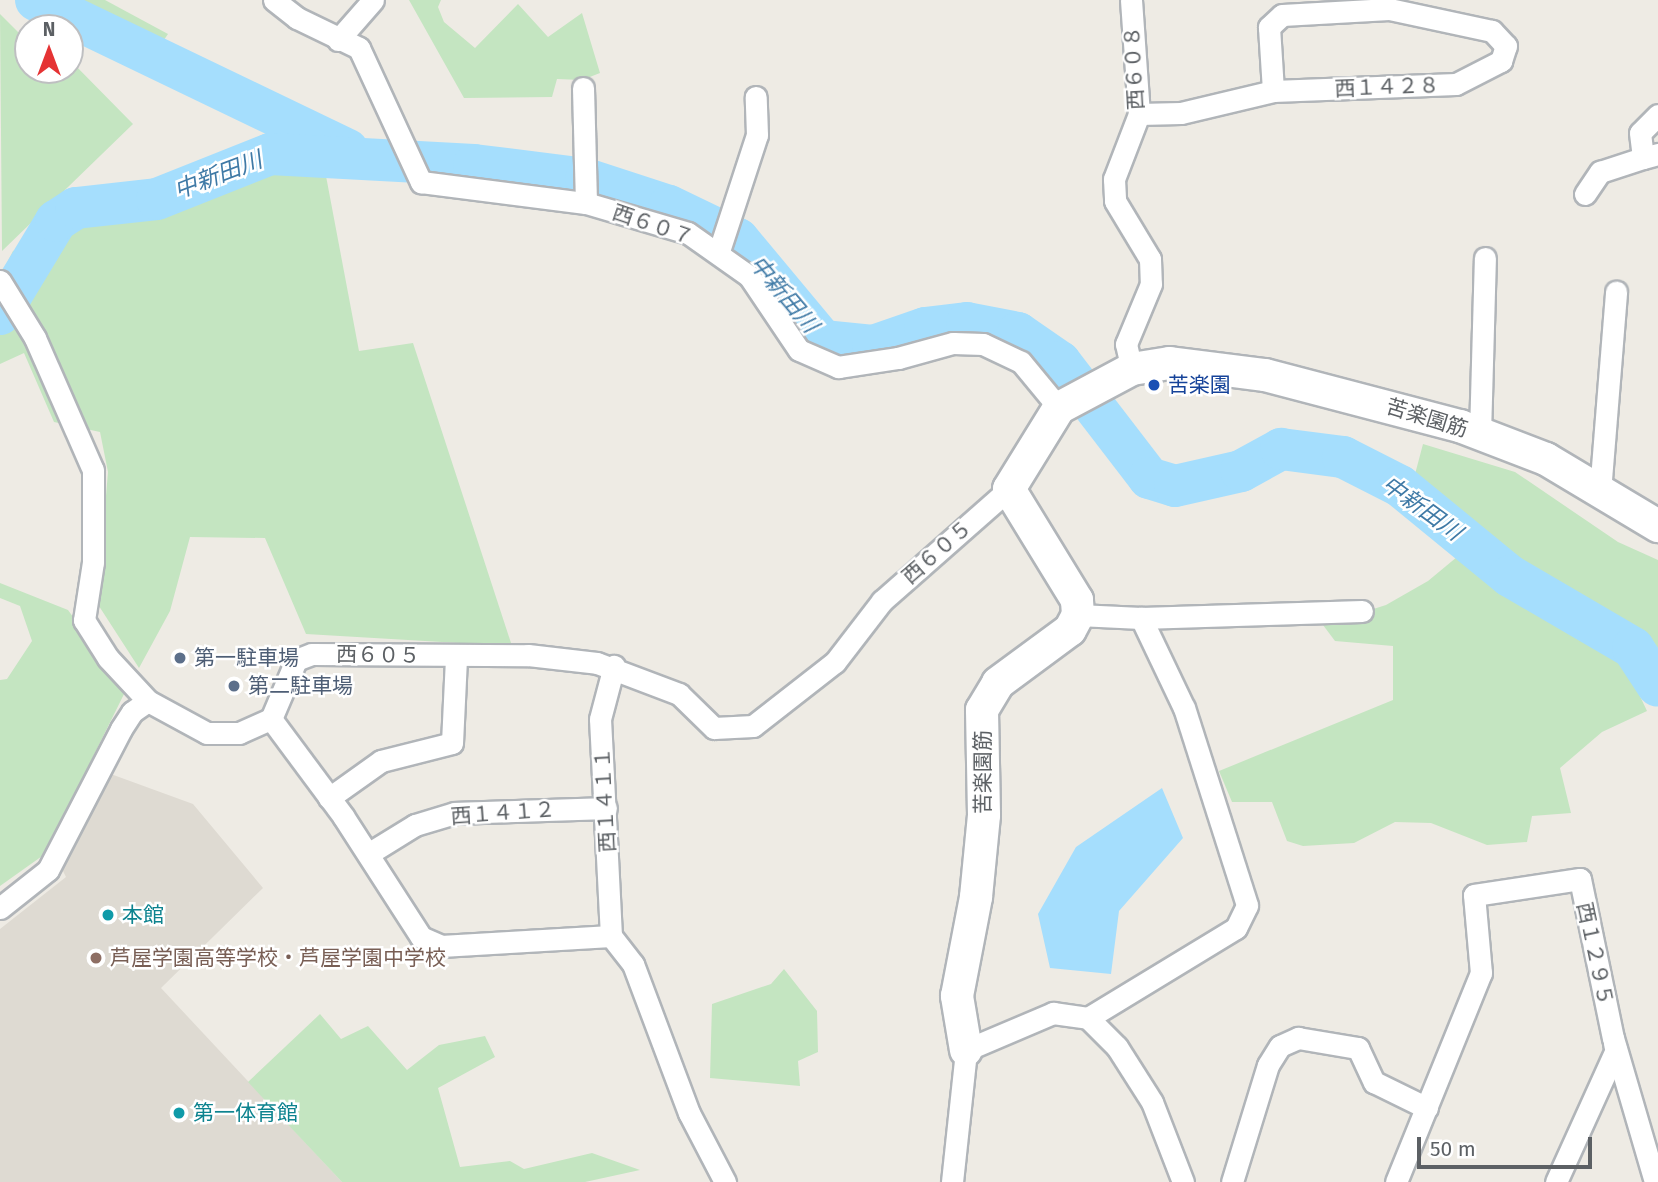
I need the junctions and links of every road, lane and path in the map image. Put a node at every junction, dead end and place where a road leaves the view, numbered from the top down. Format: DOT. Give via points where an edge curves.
graph roads {
  1 [pos="274,0"];
  2 [pos="373,0"];
  3 [pos="1131,0"];
  4 [pos="338,40"];
  5 [pos="583,88"];
  6 [pos="1273,91"];
  7 [pos="756,97"];
  8 [pos="1139,114"];
  9 [pos="1658,115"];
  10 [pos="1651,156"];
  11 [pos="1585,194"];
  12 [pos="586,198"];
  13 [pos="720,246"];
  14 [pos="1485,258"];
  15 [pos="3,286"];
  16 [pos="1615,292"];
  17 [pos="1132,369"];
  18 [pos="1076,398"];
  19 [pos="1479,434"];
  20 [pos="1009,489"];
  21 [pos="1600,492"];
  22 [pos="1658,526"];
  23 [pos="1362,611"];
  24 [pos="1078,615"];
  25 [pos="1141,618"];
  26 [pos="456,657"];
  27 [pos="614,666"];
  28 [pos="148,701"];
  29 [pos="271,719"];
  30 [pos="329,798"];
  31 [pos="606,808"];
  32 [pos="368,855"];
  33 [pos="0,908"];
  34 [pos="611,936"];
  35 [pos="1088,1018"];
  36 [pos="1613,1038"];
  37 [pos="966,1050"];
  38 [pos="1427,1108"];
  39 [pos="725,1182"];
  40 [pos="951,1182"];
  41 [pos="1182,1182"];
  42 [pos="1232,1182"];
  43 [pos="1396,1182"];
  44 [pos="1556,1182"];
  45 [pos="1655,1182"];
  1 -- 4 [label="street, 西６０７"];
  2 -- 4 [label="street"];
  3 -- 8 [label="street, 西６０８"];
  4 -- 12 [label="street, 西６０７" via="359,48 421,183"];
  5 -- 12 [label="street"];
  6 -- 6 [label="street, 西１４２８" via="1456,84 1501,61 1506,46 1492,31 1389,9 1282,15 1269,27"];
  6 -- 8 [label="street, 西１４２８" via="1181,113"];
  7 -- 13 [label="street" via="757,135"];
  8 -- 17 [label="street, 西６０８" via="1114,179 1115,201 1150,259 1151,284 1126,344"];
  9 -- 10 [label="street" via="1640,133"];
  10 -- 11 [label="street" via="1600,172"];
  12 -- 13 [label="street, 西６０７"];
  13 -- 18 [label="street, 西６０７" via="749,276 799,350 838,367 953,343 983,344 1021,362"];
  14 -- 19 [label="street"];
  15 -- 28 [label="street" via="35,338 93,470 93,562 85,620 108,658"];
  16 -- 21 [label="street"];
  17 -- 18 [label="street, 苦楽園筋"];
  17 -- 19 [label="street, 苦楽園筋" via="1170,363 1265,375"];
  18 -- 20 [label="street"];
  19 -- 21 [label="street, 苦楽園筋" via="1546,459"];
  20 -- 24 [label="street" via="1077,600"];
  20 -- 27 [label="street, 西６０５" via="881,601 835,662 753,726 714,728 679,694"];
  21 -- 22 [label="street, 苦楽園筋"];
  23 -- 25 [label="street"];
  24 -- 25 [label="street"];
  24 -- 37 [label="street, 苦楽園筋" via="1070,631 998,684 982,710 984,815 976,897 957,996"];
  25 -- 35 [label="street" via="1184,708 1247,905 1236,928"];
  26 -- 27 [label="street, 西６０５" via="527,655"];
  26 -- 29 [label="street, 西６０５" via="312,654 296,660"];
  26 -- 30 [label="street" via="452,743 381,761"];
  27 -- 31 [label="street, 西１４１１" via="600,719"];
  28 -- 29 [label="street" via="207,733 239,733"];
  28 -- 33 [label="street" via="132,712 121,729 48,870"];
  29 -- 30 [label="street"];
  30 -- 32 [label="street"];
  31 -- 32 [label="street, 西１４１２" via="454,813 415,825"];
  31 -- 34 [label="street, 西１４１１"];
  32 -- 34 [label="street" via="421,937 441,946"];
  34 -- 39 [label="street" via="633,964 684,1101"];
  35 -- 37 [label="street" via="1053,1013"];
  35 -- 41 [label="street" via="1117,1047 1152,1102"];
  36 -- 38 [label="street, 西１２９５" via="1580,879 1474,895 1481,973"];
  36 -- 44 [label="street" via="1615,1050"];
  36 -- 45 [label="street, 西１２９５"];
  37 -- 40 [label="street, 苦楽園筋"];
  38 -- 42 [label="street" via="1374,1082 1358,1048 1298,1038 1280,1046 1268,1065"];
  38 -- 43 [label="street, 西１２９５"];
}
